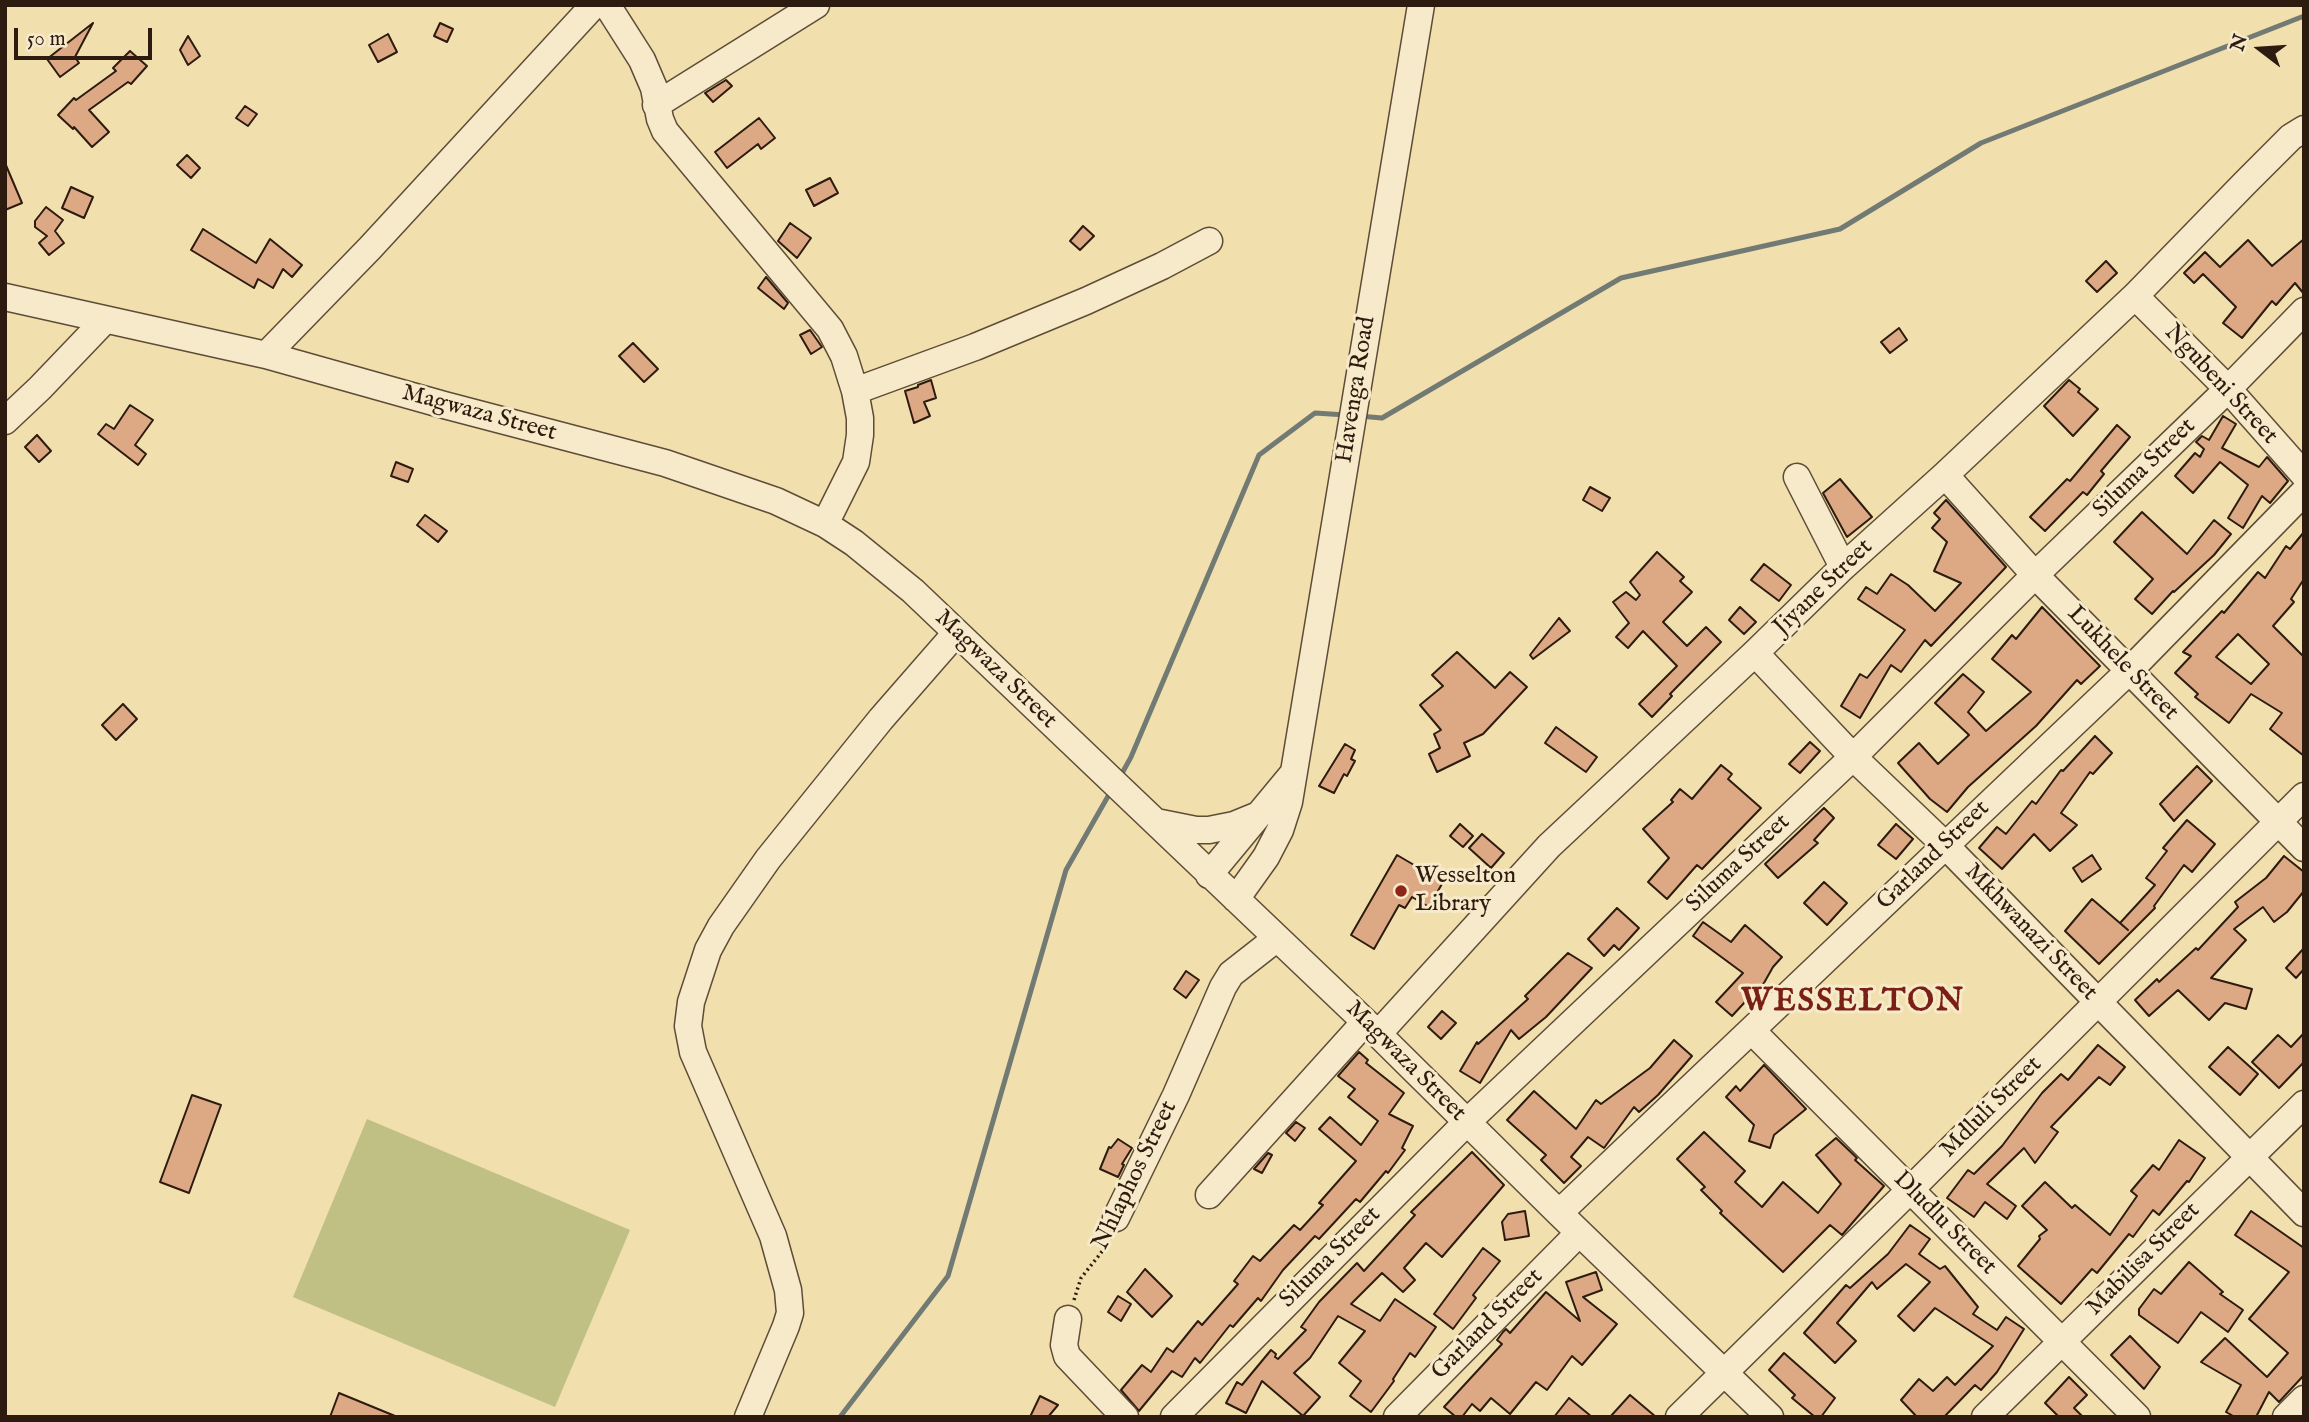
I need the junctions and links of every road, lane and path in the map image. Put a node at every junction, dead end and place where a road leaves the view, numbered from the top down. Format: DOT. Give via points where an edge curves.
graph roads {
  1 [pos="594,5"];
  2 [pos="607,5"];
  3 [pos="816,5"];
  4 [pos="1421,5"];
  5 [pos="656,106"];
  6 [pos="2304,129"];
  7 [pos="1209,241"];
  8 [pos="8,292"];
  9 [pos="2135,296"];
  10 [pos="2304,311"];
  11 [pos="105,320"];
  12 [pos="265,355"];
  13 [pos="2228,389"];
  14 [pos="855,391"];
  15 [pos="5,421"];
  16 [pos="1945,475"];
  17 [pos="2304,475"];
  18 [pos="1797,477"];
  19 [pos="2304,492"];
  20 [pos="825,524"];
  21 [pos="1843,567"];
  22 [pos="2035,575"];
  23 [pos="956,633"];
  24 [pos="1755,653"];
  25 [pos="2129,671"];
  26 [pos="1853,757"];
  27 [pos="1292,775"];
  28 [pos="2304,796"];
  29 [pos="1147,813"];
  30 [pos="1261,813"];
  31 [pos="2278,822"];
  32 [pos="1945,845"];
  33 [pos="2304,848"];
  34 [pos="1209,875"];
  35 [pos="1236,899"];
  36 [pos="1277,938"];
  37 [pos="2098,1002"];
  38 [pos="1372,1028"];
  39 [pos="1752,1031"];
  40 [pos="2304,1104"];
  41 [pos="1466,1123"];
  42 [pos="2249,1157"];
  43 [pos="1910,1190"];
  44 [pos="1209,1195"];
  45 [pos="1559,1213"];
  46 [pos="2304,1213"];
  47 [pos="1116,1218"];
  48 [pos="1579,1233"];
  49 [pos="1068,1319"];
  50 [pos="2062,1341"];
  51 [pos="1723,1373"];
  52 [pos="2304,1399"];
  53 [pos="748,1417"];
  54 [pos="1125,1417"];
  55 [pos="1174,1417"];
  56 [pos="1396,1417"];
  57 [pos="1679,1417"];
  58 [pos="1770,1417"];
  59 [pos="1985,1417"];
  60 [pos="2137,1417"];
  61 [pos="2286,1417"];
  1 -- 12 [label="street"];
  2 -- 5 [label="street" via="642,60"];
  3 -- 5 [label="street"];
  4 -- 27 [label="street, Havenga Road"];
  5 -- 14 [label="street" via="665,131 830,329"];
  6 -- 9 [label="street, Jiyane Street"];
  7 -- 14 [label="street" via="1086,301"];
  8 -- 11 [label="street, Magwaza Street"];
  9 -- 13 [label="street, Ngubeni Street"];
  9 -- 16 [label="street, Jiyane Street"];
  10 -- 13 [label="street, Siluma Street"];
  11 -- 12 [label="street, Magwaza Street"];
  11 -- 15 [label="street"];
  12 -- 20 [label="street, Magwaza Street" via="665,463 767,498"];
  13 -- 17 [label="street, Ngubeni Street"];
  13 -- 22 [label="street, Siluma Street"];
  14 -- 20 [label="street" via="860,418 856,462"];
  16 -- 21 [label="street, Jiyane Street"];
  16 -- 22 [label="street, Lukhele Street"];
  18 -- 21 [label="street"];
  19 -- 25 [label="street, Garland Street"];
  20 -- 23 [label="street, Magwaza Street" via="913,591"];
  21 -- 24 [label="street, Jiyane Street"];
  22 -- 25 [label="street, Lukhele Street"];
  22 -- 26 [label="street, Siluma Street"];
  23 -- 29 [label="street, Magwaza Street"];
  23 -- 53 [label="street" via="768,859 708,950 691,1002 688,1026 693,1052 773,1236 788,1290 786,1326"];
  24 -- 26 [label="street, Mkhwanazi Street"];
  24 -- 38 [label="street, Jiyane Street" via="1549,846"];
  25 -- 31 [label="street, Lukhele Street"];
  25 -- 32 [label="street, Garland Street"];
  26 -- 32 [label="street, Mkhwanazi Street"];
  26 -- 41 [label="street, Siluma Street"];
  27 -- 30 [label="street, Havenga Road"];
  27 -- 35 [label="street, Havenga Road" via="1280,830"];
  28 -- 31 [label="street, Mdluli Street"];
  29 -- 30 [label="street" via="1196,830 1234,825"];
  29 -- 34 [label="street, Magwaza Street"];
  30 -- 34 [label="street, Havenga Road"];
  31 -- 33 [label="street, Lukhele Street"];
  31 -- 37 [label="street, Mdluli Street"];
  32 -- 37 [label="street, Mkhwanazi Street"];
  32 -- 39 [label="street, Garland Street"];
  34 -- 35 [label="street, Magwaza Street"];
  35 -- 36 [label="street, Magwaza Street"];
  36 -- 38 [label="street, Magwaza Street"];
  36 -- 47 [label="street, Nhlaphos Street" via="1231,974 1223,986"];
  37 -- 42 [label="street, Mkhwanazi Street"];
  37 -- 43 [label="street, Mdluli Street"];
  38 -- 41 [label="street, Magwaza Street"];
  38 -- 44 [label="street, Jiyane Street"];
  39 -- 43 [label="street, Dludlu Street"];
  39 -- 45 [label="street, Garland Street"];
  40 -- 42 [label="street, Mabilisa Street"];
  41 -- 45 [label="street, Magwaza Street"];
  41 -- 55 [label="street, Siluma Street"];
  42 -- 46 [label="street, Mkhwanazi Street"];
  42 -- 50 [label="street, Mabilisa Street"];
  43 -- 50 [label="street, Dludlu Street"];
  43 -- 51 [label="street, Mdluli Street"];
  45 -- 48 [label="street, Magwaza Street"];
  47 -- 49 [label="path, Nhlaphos Street" via="1108,1244 1081,1278"];
  48 -- 51 [label="street, Magwaza Street"];
  48 -- 56 [label="street, Garland Street"];
  49 -- 54 [label="street" via="1067,1356"];
  50 -- 59 [label="street, Mabilisa Street"];
  50 -- 60 [label="street, Dludlu Street"];
  51 -- 57 [label="street, Mdluli Street"];
  51 -- 58 [label="street, Magwaza Street"];
  52 -- 61 [label="street"];
}
